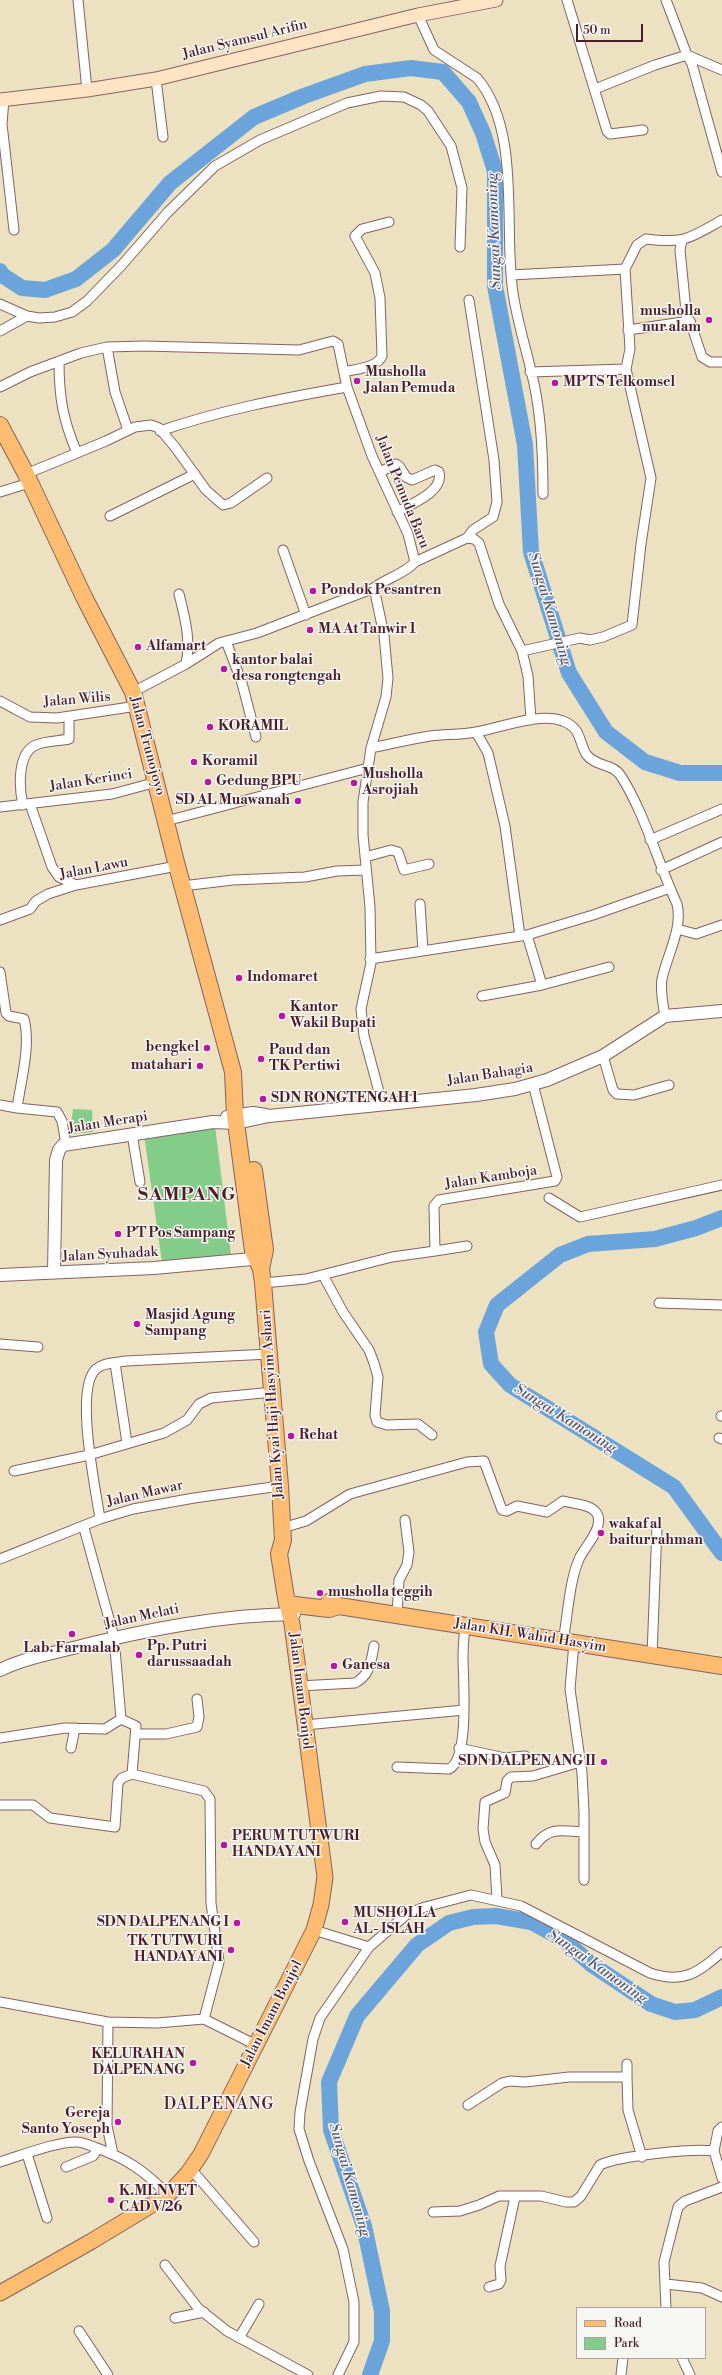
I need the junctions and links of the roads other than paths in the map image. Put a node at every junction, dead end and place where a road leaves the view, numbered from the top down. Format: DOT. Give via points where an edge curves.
graph roads {
  1 [pos="78,0"];
  2 [pos="496,0"];
  3 [pos="567,0"];
  4 [pos="666,0"];
  5 [pos="418,15"];
  6 [pos="688,55"];
  7 [pos="722,70"];
  8 [pos="156,79"];
  9 [pos="595,89"];
  10 [pos="87,90"];
  11 [pos="2,100"];
  12 [pos="643,130"];
  13 [pos="163,137"];
  14 [pos="722,172"];
  15 [pos="722,220"];
  16 [pos="389,222"];
  17 [pos="14,230"];
  18 [pos="682,240"];
  19 [pos="460,247"];
  20 [pos="625,269"];
  21 [pos="512,275"];
  22 [pos="469,300"];
  23 [pos="0,304"];
  24 [pos="27,316"];
  25 [pos="687,321"];
  26 [pos="628,330"];
  27 [pos="0,331"];
  28 [pos="107,347"];
  29 [pos="59,361"];
  30 [pos="722,362"];
  31 [pos="626,369"];
  32 [pos="344,372"];
  33 [pos="530,372"];
  34 [pos="0,387"];
  35 [pos="348,387"];
  36 [pos="0,425"];
  37 [pos="128,430"];
  38 [pos="160,431"];
  39 [pos="77,454"];
  40 [pos="380,472"];
  41 [pos="195,474"];
  42 [pos="28,478"];
  43 [pos="267,478"];
  44 [pos="0,492"];
  45 [pos="543,494"];
  46 [pos="397,512"];
  47 [pos="110,516"];
  48 [pos="467,538"];
  49 [pos="283,550"];
  50 [pos="415,562"];
  51 [pos="374,588"];
  52 [pos="179,594"];
  53 [pos="306,615"];
  54 [pos="226,641"];
  55 [pos="522,651"];
  56 [pos="186,664"];
  57 [pos="135,699"];
  58 [pos="0,701"];
  59 [pos="69,717"];
  60 [pos="531,720"];
  61 [pos="476,732"];
  62 [pos="256,737"];
  63 [pos="371,748"];
  64 [pos="368,768"];
  65 [pos="157,782"];
  66 [pos="26,804"];
  67 [pos="0,807"];
  68 [pos="722,809"];
  69 [pos="166,821"];
  70 [pos="650,840"];
  71 [pos="722,842"];
  72 [pos="365,857"];
  73 [pos="428,864"];
  74 [pos="177,866"];
  75 [pos="366,870"];
  76 [pos="661,870"];
  77 [pos="76,885"];
  78 [pos="182,886"];
  79 [pos="670,888"];
  80 [pos="420,904"];
  81 [pos="0,920"];
  82 [pos="722,925"];
  83 [pos="677,929"];
  84 [pos="523,936"];
  85 [pos="423,951"];
  86 [pos="370,961"];
  87 [pos="609,967"];
  88 [pos="0,972"];
  89 [pos="542,985"];
  90 [pos="482,996"];
  91 [pos="722,1011"];
  92 [pos="665,1016"];
  93 [pos="603,1056"];
  94 [pos="533,1084"];
  95 [pos="668,1086"];
  96 [pos="382,1103"];
  97 [pos="0,1105"];
  98 [pos="17,1108"];
  99 [pos="241,1118"];
  100 [pos="132,1134"];
  101 [pos="66,1144"];
  102 [pos="140,1182"];
  103 [pos="722,1185"];
  104 [pos="549,1198"];
  105 [pos="467,1246"];
  106 [pos="436,1251"];
  107 [pos="261,1267"];
  108 [pos="54,1272"];
  109 [pos="0,1275"];
  110 [pos="323,1275"];
  111 [pos="659,1303"];
  112 [pos="722,1305"];
  113 [pos="0,1344"];
  114 [pos="38,1346"];
  115 [pos="270,1354"];
  116 [pos="115,1363"];
  117 [pos="273,1392"];
  118 [pos="432,1435"];
  119 [pos="127,1443"];
  120 [pos="89,1455"];
  121 [pos="14,1471"];
  122 [pos="280,1486"];
  123 [pos="100,1519"];
  124 [pos="405,1520"];
  125 [pos="656,1527"];
  126 [pos="84,1528"];
  127 [pos="283,1534"];
  128 [pos="0,1559"];
  129 [pos="293,1608"];
  130 [pos="397,1615"];
  131 [pos="465,1626"];
  132 [pos="114,1637"];
  133 [pos="569,1642"];
  134 [pos="374,1646"];
  135 [pos="652,1655"];
  136 [pos="722,1666"];
  137 [pos="0,1670"];
  138 [pos="299,1686"];
  139 [pos="196,1699"];
  140 [pos="464,1710"];
  141 [pos="121,1719"];
  142 [pos="305,1725"];
  143 [pos="75,1728"];
  144 [pos="137,1734"];
  145 [pos="0,1738"];
  146 [pos="71,1748"];
  147 [pos="459,1748"];
  148 [pos="525,1756"];
  149 [pos="580,1762"];
  150 [pos="397,1767"];
  151 [pos="132,1774"];
  152 [pos="0,1805"];
  153 [pos="583,1832"];
  154 [pos="536,1844"];
  155 [pos="584,1880"];
  156 [pos="497,1900"];
  157 [pos="314,1930"];
  158 [pos="369,1947"];
  159 [pos="722,1952"];
  160 [pos="0,2002"];
  161 [pos="204,2019"];
  162 [pos="108,2022"];
  163 [pos="256,2045"];
  164 [pos="627,2064"];
  165 [pos="627,2078"];
  166 [pos="468,2105"];
  167 [pos="722,2127"];
  168 [pos="98,2148"];
  169 [pos="714,2152"];
  170 [pos="27,2154"];
  171 [pos="113,2154"];
  172 [pos="642,2157"];
  173 [pos="0,2162"];
  174 [pos="66,2166"];
  175 [pos="191,2169"];
  176 [pos="722,2178"];
  177 [pos="722,2187"];
  178 [pos="168,2194"];
  179 [pos="515,2197"];
  180 [pos="433,2212"];
  181 [pos="46,2218"];
  182 [pos="254,2242"];
  183 [pos="165,2265"];
  184 [pos="666,2284"];
  185 [pos="489,2286"];
  186 [pos="0,2292"];
  187 [pos="722,2297"];
  188 [pos="259,2304"];
  189 [pos="666,2307"];
  190 [pos="204,2312"];
  191 [pos="175,2318"];
  192 [pos="79,2331"];
  193 [pos="239,2338"];
  194 [pos="623,2359"];
  195 [pos="682,2359"];
  196 [pos="108,2375"];
  197 [pos="308,2375"];
  198 [pos="338,2375"];
  199 [pos="621,2375"];
  200 [pos="690,2375"];
  1 -- 10 [label="street"];
  2 -- 5 [label="main road, Jalan Syamsul Arifin"];
  3 -- 9 [label="street"];
  4 -- 6 [label="street"];
  5 -- 8 [label="main road, Jalan Syamsul Arifin"];
  5 -- 21 [label="street" via="434,50 477,78 490,96 503,131"];
  6 -- 7 [label="street"];
  6 -- 9 [label="street"];
  6 -- 14 [label="street"];
  8 -- 10 [label="main road, Jalan Syamsul Arifin"];
  8 -- 13 [label="street"];
  9 -- 12 [label="street" via="610,134"];
  10 -- 11 [label="main road, Jalan Syamsul Arifin"];
  11 -- 17 [label="street" via="2,124"];
  15 -- 18 [label="street" via="698,235"];
  16 -- 32 [label="street" via="362,229 356,236 374,273 380,298 382,356 368,366"];
  18 -- 20 [label="street" via="670,242 646,239 637,245"];
  18 -- 25 [label="street" via="680,250"];
  19 -- 24 [label="street" via="462,188 451,146 428,111 421,105 404,97 381,96 332,109 260,140 215,166 168,212 87,301 72,312 55,317"];
  20 -- 21 [label="street"];
  20 -- 26 [label="street"];
  21 -- 33 [label="street" via="513,292"];
  22 -- 48 [label="street" via="494,460 498,502 493,517 473,530"];
  23 -- 24 [label="street"];
  24 -- 27 [label="street"];
  25 -- 26 [label="street"];
  25 -- 30 [label="street" via="690,321 694,328 702,357 710,362"];
  26 -- 31 [label="street" via="630,349"];
  28 -- 29 [label="street, Jalan Pemuda Baru"];
  28 -- 32 [label="street, Jalan Pemuda Baru" via="299,350 333,341 338,344"];
  28 -- 37 [label="street" via="115,392"];
  29 -- 34 [label="street, Jalan Pemuda Baru"];
  29 -- 39 [label="street" via="61,404 65,425"];
  31 -- 33 [label="street"];
  31 -- 55 [label="street" via="651,478 632,625 603,637 590,640 580,638"];
  32 -- 35 [label="street, Jalan Pemuda Baru"];
  33 -- 45 [label="street" via="540,420"];
  35 -- 38 [label="street" via="258,404"];
  35 -- 40 [label="street, Jalan Pemuda Baru"];
  36 -- 42 [label="highway, Jalan Trunojoyo"];
  37 -- 38 [label="street" via="135,426 151,425"];
  37 -- 39 [label="street"];
  38 -- 41 [label="street"];
  39 -- 42 [label="street"];
  40 -- 46 [label="street, Jalan Pemuda Baru"];
  40 -- 46 [label="street" via="396,464 406,477 412,480 435,470 440,472 439,481 432,492"];
  41 -- 43 [label="street" via="212,495 226,505"];
  41 -- 47 [label="street"];
  42 -- 44 [label="street"];
  42 -- 57 [label="highway, Jalan Trunojoyo" via="64,558"];
  46 -- 50 [label="street, Jalan Pemuda Baru" via="408,534"];
  48 -- 50 [label="street"];
  48 -- 55 [label="street" via="479,543 499,604"];
  49 -- 53 [label="street"];
  50 -- 51 [label="street, Jalan Pemuda Baru"];
  51 -- 53 [label="street, Jalan Pemuda Baru"];
  51 -- 63 [label="street" via="384,635 388,678 386,697"];
  52 -- 56 [label="street" via="188,629 189,651"];
  53 -- 54 [label="street, Jalan Pemuda Baru"];
  54 -- 56 [label="street, Jalan Pemuda Baru"];
  54 -- 62 [label="street" via="242,683"];
  55 -- 60 [label="street" via="528,676"];
  56 -- 57 [label="street, Jalan Pemuda Baru"];
  57 -- 59 [label="street, Jalan Wilis"];
  57 -- 65 [label="highway, Jalan Trunojoyo"];
  58 -- 59 [label="street, Jalan Wilis" via="30,717"];
  59 -- 66 [label="street" via="69,739 36,745 29,749 25,756 21,783"];
  60 -- 61 [label="street"];
  60 -- 70 [label="street" via="549,719 567,723 580,736 586,754 599,764 612,767 620,774"];
  61 -- 63 [label="street" via="430,736"];
  61 -- 84 [label="street" via="488,753 505,826"];
  63 -- 64 [label="street"];
  64 -- 69 [label="street"];
  64 -- 72 [label="street" via="363,802"];
  65 -- 66 [label="street, Jalan Kerinci" via="112,794"];
  65 -- 69 [label="highway, Jalan Trunojoyo"];
  66 -- 67 [label="street, Jalan Kerinci"];
  66 -- 77 [label="street" via="52,867 59,876"];
  68 -- 70 [label="street"];
  69 -- 74 [label="highway, Jalan Trunojoyo"];
  70 -- 76 [label="street"];
  71 -- 76 [label="street"];
  72 -- 73 [label="street" via="393,850 398,852 404,870"];
  72 -- 75 [label="street"];
  74 -- 77 [label="street, Jalan Lawu"];
  74 -- 78 [label="highway, Jalan Trunojoyo"];
  75 -- 78 [label="street"];
  75 -- 86 [label="street" via="370,907"];
  76 -- 79 [label="street"];
  77 -- 81 [label="street, Jalan Lawu" via="48,894 36,901 30,910"];
  78 -- 99 [label="highway, Jalan Trunojoyo" via="213,994"];
  79 -- 83 [label="street" via="679,914"];
  79 -- 84 [label="street"];
  80 -- 85 [label="street"];
  82 -- 83 [label="street" via="696,934"];
  83 -- 92 [label="street" via="662,981"];
  84 -- 85 [label="street"];
  84 -- 89 [label="street"];
  85 -- 86 [label="street"];
  86 -- 96 [label="street" via="361,1009 364,1036"];
  87 -- 89 [label="street"];
  88 -- 98 [label="street" via="6,1014 24,1019 26,1028 23,1075"];
  89 -- 90 [label="street"];
  91 -- 92 [label="street, Jalan Bahagia"];
  92 -- 93 [label="street, Jalan Bahagia"];
  93 -- 94 [label="street, Jalan Bahagia"];
  93 -- 95 [label="street" via="617,1094 634,1095"];
  94 -- 96 [label="street, Jalan Bahagia" via="476,1095"];
  94 -- 106 [label="street, Jalan Kamboja" via="556,1179 550,1183 439,1200 434,1206"];
  96 -- 99 [label="street, Jalan Bahagia"];
  97 -- 98 [label="street"];
  98 -- 101 [label="street" via="57,1112 62,1121"];
  99 -- 100 [label="street, Jalan Merapi"];
  99 -- 107 [label="highway, Jalan Kyai Haji Hasyim Ashari" via="265,1250"];
  100 -- 101 [label="street, Jalan Merapi"];
  100 -- 102 [label="street"];
  101 -- 108 [label="street, Jalan Merapi" via="60,1148 56,1160"];
  103 -- 104 [label="street" via="580,1217"];
  105 -- 106 [label="street"];
  106 -- 110 [label="street" via="392,1257"];
  107 -- 108 [label="street, Jalan Syuhadak"];
  107 -- 110 [label="street"];
  107 -- 115 [label="highway, Jalan Kyai Haji Hasyim Ashari"];
  108 -- 109 [label="street, Jalan Syuhadak"];
  110 -- 118 [label="street" via="342,1312 369,1350 374,1363 378,1383 375,1415 377,1422 387,1425 418,1424"];
  111 -- 112 [label="street"];
  113 -- 114 [label="street"];
  115 -- 116 [label="street"];
  115 -- 117 [label="highway, Jalan Kyai Haji Hasyim Ashari"];
  116 -- 119 [label="street"];
  116 -- 120 [label="street" via="102,1365 96,1369 90,1382 87,1413"];
  117 -- 119 [label="street" via="221,1396 206,1400 199,1404 192,1416 164,1433"];
  117 -- 122 [label="highway, Jalan Kyai Haji Hasyim Ashari"];
  119 -- 120 [label="street"];
  120 -- 121 [label="street"];
  120 -- 123 [label="street"];
  122 -- 123 [label="street, Jalan Mawar" via="179,1500 133,1509"];
  122 -- 127 [label="highway, Jalan Kyai Haji Hasyim Ashari"];
  123 -- 126 [label="street, Jalan Mawar"];
  124 -- 130 [label="street" via="409,1552 407,1565 399,1580"];
  125 -- 135 [label="street"];
  126 -- 128 [label="street, Jalan Mawar"];
  126 -- 132 [label="street"];
  127 -- 129 [label="highway, Jalan Kyai Haji Hasyim Ashari" via="279,1554"];
  127 -- 133 [label="street" via="350,1494 467,1462 484,1461 502,1510 518,1506 547,1512 563,1501 596,1511 597,1527 576,1571"];
  129 -- 130 [label="highway, Jalan KH. Wahid Hasyim" via="331,1602 339,1606"];
  129 -- 132 [label="street, Jalan Melati" via="191,1622"];
  129 -- 138 [label="main road, Jalan Imam Bonjol"];
  130 -- 131 [label="highway, Jalan KH. Wahid Hasyim"];
  131 -- 133 [label="highway, Jalan KH. Wahid Hasyim"];
  131 -- 140 [label="street"];
  132 -- 137 [label="street, Jalan Melati" via="47,1654"];
  132 -- 141 [label="street"];
  133 -- 135 [label="highway, Jalan KH. Wahid Hasyim"];
  133 -- 149 [label="street" via="570,1689"];
  134 -- 138 [label="street" via="368,1672 355,1684"];
  135 -- 136 [label="highway, Jalan KH. Wahid Hasyim"];
  138 -- 142 [label="main road, Jalan Imam Bonjol"];
  139 -- 144 [label="street" via="199,1717 197,1727 166,1734"];
  140 -- 142 [label="street"];
  140 -- 147 [label="street"];
  141 -- 143 [label="street" via="105,1729"];
  141 -- 144 [label="street" via="136,1726"];
  142 -- 157 [label="main road, Jalan Imam Bonjol" via="325,1877"];
  143 -- 145 [label="street"];
  143 -- 146 [label="street"];
  144 -- 151 [label="street"];
  147 -- 148 [label="street" via="504,1758"];
  147 -- 150 [label="street" via="456,1762 449,1769"];
  149 -- 153 [label="street"];
  149 -- 156 [label="street" via="533,1776 511,1777 507,1781 505,1793 485,1802 483,1829 485,1842 495,1865"];
  151 -- 152 [label="street" via="122,1778 118,1783 115,1827 50,1818 34,1805"];
  151 -- 161 [label="street" via="204,1791 210,1799 211,1903 219,1962"];
  153 -- 154 [label="street" via="550,1831"];
  153 -- 155 [label="street"];
  156 -- 158 [label="street" via="471,1896 425,1907 407,1914"];
  156 -- 159 [label="street" via="521,1906 662,1977 688,1976 700,1971"];
  157 -- 158 [label="street"];
  157 -- 163 [label="main road, Jalan Imam Bonjol"];
  158 -- 198 [label="street" via="320,2018 311,2046 300,2112 300,2129 309,2161 343,2249 354,2302 354,2342"];
  160 -- 162 [label="street"];
  161 -- 162 [label="street" via="157,2023"];
  161 -- 163 [label="street"];
  162 -- 171 [label="street" via="107,2126"];
  163 -- 175 [label="main road, Jalan Imam Bonjol"];
  164 -- 165 [label="street"];
  165 -- 166 [label="street" via="569,2077 525,2082 510,2081 502,2083"];
  165 -- 172 [label="street" via="628,2110"];
  167 -- 169 [label="street" via="718,2131"];
  168 -- 170 [label="street" via="78,2142 65,2143"];
  168 -- 171 [label="street"];
  168 -- 174 [label="street" via="93,2156"];
  169 -- 172 [label="street" via="686,2151"];
  169 -- 176 [label="street"];
  170 -- 173 [label="street"];
  170 -- 181 [label="street"];
  171 -- 178 [label="street" via="146,2172"];
  172 -- 179 [label="street" via="619,2159 600,2165 581,2196 574,2202 541,2196"];
  175 -- 178 [label="main road, Jalan Imam Bonjol"];
  175 -- 182 [label="street"];
  177 -- 184 [label="street" via="678,2206 665,2254"];
  178 -- 186 [label="main road, Jalan Imam Bonjol" via="85,2245"];
  179 -- 180 [label="street" via="499,2196 460,2211"];
  179 -- 185 [label="street" via="500,2266 501,2280 499,2284"];
  183 -- 190 [label="street"];
  184 -- 187 [label="street" via="702,2288"];
  184 -- 189 [label="street"];
  188 -- 193 [label="street"];
  190 -- 191 [label="street"];
  190 -- 193 [label="street"];
  192 -- 196 [label="street"];
  193 -- 197 [label="street"];
  194 -- 199 [label="street"];
  195 -- 200 [label="street"];
}
